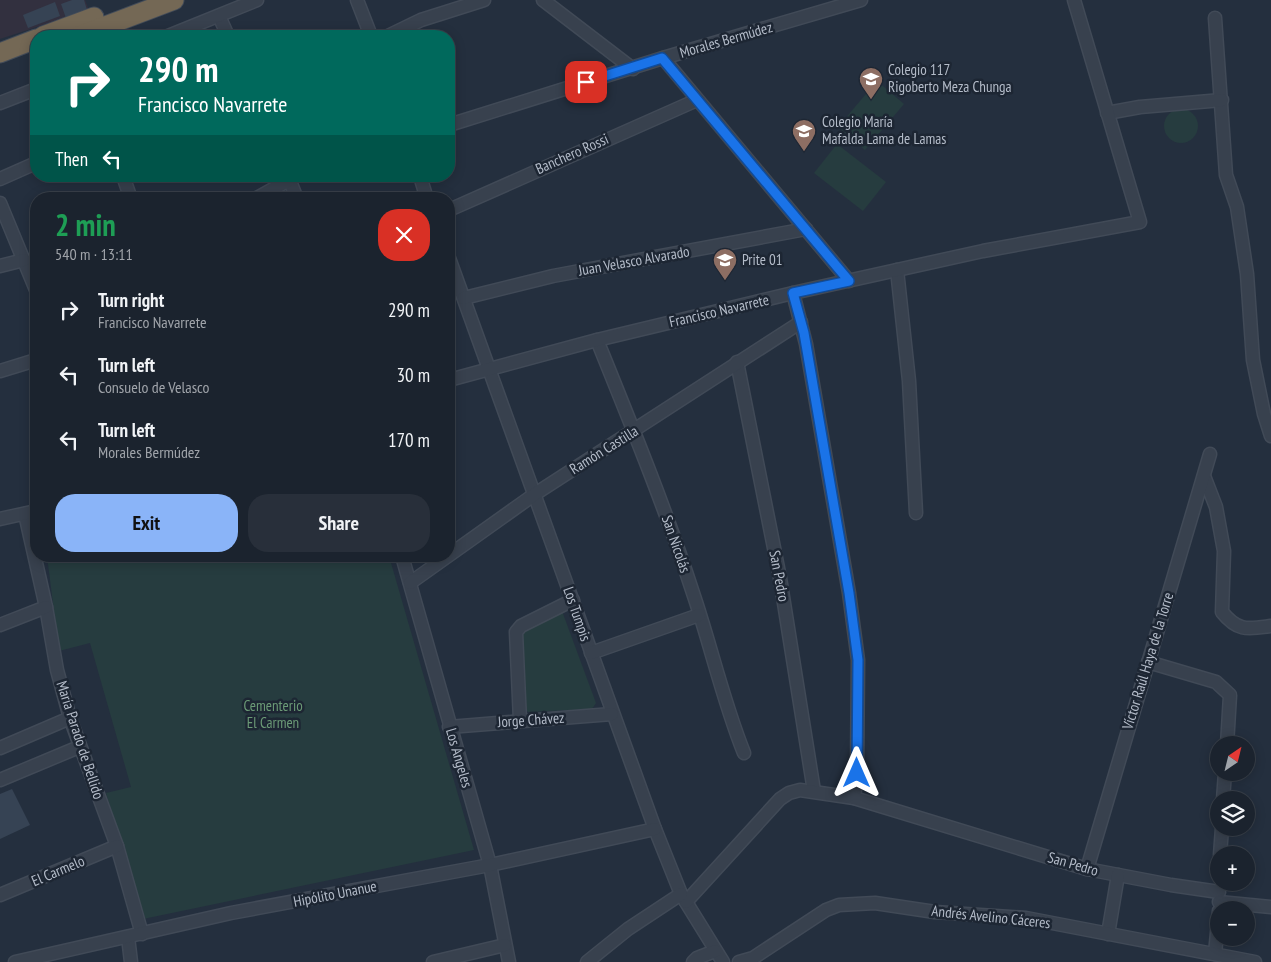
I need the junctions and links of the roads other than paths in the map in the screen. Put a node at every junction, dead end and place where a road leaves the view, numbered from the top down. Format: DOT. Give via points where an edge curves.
graph roads {
  1 [pos="138,0"];
  2 [pos="174,0"];
  3 [pos="257,0"];
  4 [pos="357,0"];
  5 [pos="484,0"];
  6 [pos="543,0"];
  7 [pos="861,0"];
  8 [pos="1074,0"];
  9 [pos="848,2"];
  10 [pos="219,16"];
  11 [pos="1215,18"];
  12 [pos="59,30"];
  13 [pos="95,30"];
  14 [pos="183,30"];
  15 [pos="225,30"];
  16 [pos="369,30"];
  17 [pos="400,30"];
  18 [pos="30,41"];
  19 [pos="0,53"];
  20 [pos="30,54"];
  21 [pos="662,58"];
  22 [pos="0,66"];
  23 [pos="633,68"];
  24 [pos="30,91"];
  25 [pos="697,100"];
  26 [pos="1222,100"];
  27 [pos="0,103"];
  28 [pos="1107,113"];
  29 [pos="455,124"];
  30 [pos="30,166"];
  31 [pos="0,178"];
  32 [pos="283,182"];
  33 [pos="266,192"];
  34 [pos="0,202"];
  35 [pos="455,207"];
  36 [pos="806,229"];
  37 [pos="24,260"];
  38 [pos="0,266"];
  39 [pos="898,270"];
  40 [pos="455,274"];
  41 [pos="30,275"];
  42 [pos="849,281"];
  43 [pos="793,293"];
  44 [pos="464,298"];
  45 [pos="801,322"];
  46 [pos="597,340"];
  47 [pos="30,362"];
  48 [pos="737,362"];
  49 [pos="490,370"];
  50 [pos="0,371"];
  51 [pos="455,379"];
  52 [pos="634,432"];
  53 [pos="1271,436"];
  54 [pos="1210,454"];
  55 [pos="1204,476"];
  56 [pos="535,494"];
  57 [pos="30,512"];
  58 [pos="916,513"];
  59 [pos="0,519"];
  60 [pos="455,551"];
  61 [pos="39,562"];
  62 [pos="404,562"];
  63 [pos="439,562"];
  64 [pos="410,583"];
  65 [pos="573,600"];
  66 [pos="46,607"];
  67 [pos="699,615"];
  68 [pos="0,625"];
  69 [pos="1271,626"];
  70 [pos="591,653"];
  71 [pos="1148,662"];
  72 [pos="612,714"];
  73 [pos="70,718"];
  74 [pos="520,721"];
  75 [pos="449,726"];
  76 [pos="1228,736"];
  77 [pos="79,747"];
  78 [pos="0,748"];
  79 [pos="744,753"];
  80 [pos="0,780"];
  81 [pos="814,791"];
  82 [pos="854,798"];
  83 [pos="656,829"];
  84 [pos="117,846"];
  85 [pos="490,865"];
  86 [pos="1087,869"];
  87 [pos="1118,875"];
  88 [pos="0,895"];
  89 [pos="684,898"];
  90 [pos="1219,900"];
  91 [pos="1271,907"];
  92 [pos="142,934"];
  93 [pos="1108,934"];
  94 [pos="128,937"];
  95 [pos="505,945"];
  96 [pos="715,951"];
  97 [pos="1215,954"];
  98 [pos="15,962"];
  99 [pos="131,962"];
  100 [pos="433,962"];
  101 [pos="509,962"];
  102 [pos="587,962"];
  103 [pos="693,962"];
  104 [pos="723,962"];
  105 [pos="739,962"];
  106 [pos="1255,962"];
  1 -- 12 [label="highway"];
  2 -- 13 [label="highway"];
  3 -- 10 [label="street"];
  4 -- 16 [label="street"];
  5 -- 17 [label="street"];
  6 -- 23 [label="street"];
  7 -- 9 [label="street, Morales Bermúdez"];
  8 -- 28 [label="street"];
  9 -- 21 [label="street, Morales Bermúdez"];
  10 -- 14 [label="street"];
  10 -- 15 [label="street"];
  11 -- 26 [label="street"];
  18 -- 19 [label="highway"];
  20 -- 22 [label="highway"];
  21 -- 23 [label="street, Morales Bermúdez"];
  21 -- 25 [label="street"];
  23 -- 29 [label="street, Morales Bermúdez"];
  24 -- 27 [label="street"];
  25 -- 35 [label="street, Banchero Rossi"];
  25 -- 36 [label="street"];
  26 -- 28 [label="street"];
  26 -- 53 [label="street" via="1226,175 1237,207 1247,274 1253,360"];
  28 -- 39 [label="street, Francisco Navarrete" via="1140,222"];
  30 -- 31 [label="street"];
  32 -- 33 [label="street"];
  34 -- 37 [label="street"];
  36 -- 42 [label="street"];
  36 -- 44 [label="street, Juan Velasco Alvarado" via="553,276"];
  37 -- 38 [label="street"];
  37 -- 41 [label="street"];
  39 -- 42 [label="street, Francisco Navarrete"];
  39 -- 58 [label="street" via="909,382"];
  40 -- 44 [label="street, Los Tumpis"];
  42 -- 43 [label="street, Francisco Navarrete"];
  43 -- 45 [label="street"];
  43 -- 46 [label="street, Francisco Navarrete"];
  44 -- 49 [label="street, Los Tumpis"];
  45 -- 48 [label="street, Ramón Castilla"];
  45 -- 82 [label="street" via="858,660"];
  46 -- 49 [label="street, Francisco Navarrete"];
  46 -- 52 [label="street, San Nicolás"];
  47 -- 50 [label="street"];
  48 -- 52 [label="street, Ramón Castilla"];
  48 -- 81 [label="street, San Pedro" via="780,578"];
  49 -- 51 [label="street, Francisco Navarrete"];
  49 -- 56 [label="street, Los Tumpis"];
  52 -- 56 [label="street, Ramón Castilla"];
  52 -- 67 [label="street, San Nicolás"];
  54 -- 55 [label="street, Víctor Raúl Haya de la Torre"];
  55 -- 69 [label="street" via="1216,507 1224,551 1222,612 1232,625 1248,629"];
  55 -- 71 [label="street, Víctor Raúl Haya de la Torre"];
  56 -- 60 [label="street, Ramón Castilla"];
  56 -- 65 [label="street, Los Tumpis"];
  57 -- 59 [label="street"];
  61 -- 66 [label="street, María Parado de Bellido"];
  62 -- 64 [label="street, Los Angeles"];
  63 -- 64 [label="street, Ramón Castilla"];
  64 -- 75 [label="street, Los Angeles"];
  65 -- 70 [label="street, Los Tumpis"];
  65 -- 74 [label="street" via="521,626 516,632"];
  66 -- 68 [label="street"];
  66 -- 73 [label="street, María Parado de Bellido" via="57,670"];
  67 -- 70 [label="street"];
  67 -- 79 [label="street, San Nicolás"];
  70 -- 72 [label="street, Los Tumpis"];
  71 -- 76 [label="street" via="1224,687 1230,695"];
  71 -- 86 [label="street, Víctor Raúl Haya de la Torre"];
  72 -- 74 [label="street, Jorge Chávez"];
  72 -- 83 [label="street, Los Tumpis"];
  73 -- 77 [label="street, María Parado de Bellido"];
  73 -- 78 [label="street"];
  74 -- 75 [label="street, Jorge Chávez"];
  75 -- 85 [label="street, Los Angeles"];
  77 -- 80 [label="street"];
  77 -- 84 [label="street, María Parado de Bellido"];
  81 -- 82 [label="street, San Pedro"];
  81 -- 89 [label="street, San Pedro" via="800,790 780,799"];
  82 -- 86 [label="street, San Pedro"];
  83 -- 85 [label="street, Hipólito Unanue"];
  83 -- 89 [label="street, Los Tumpis"];
  84 -- 88 [label="street, El Carmelo"];
  84 -- 92 [label="street, María Parado de Bellido"];
  85 -- 92 [label="street, Hipólito Unanue" via="231,913"];
  85 -- 95 [label="street, Los Angeles"];
  86 -- 87 [label="street, San Pedro"];
  87 -- 90 [label="street, San Pedro"];
  87 -- 93 [label="street"];
  89 -- 96 [label="street, Los Tumpis"];
  89 -- 102 [label="street, San Pedro" via="628,929"];
  90 -- 91 [label="street, San Pedro"];
  90 -- 97 [label="street"];
  92 -- 94 [label="street, Hipólito Unanue"];
  93 -- 97 [label="street, Andrés Avelino Cáceres"];
  93 -- 105 [label="street, Andrés Avelino Cáceres" via="1026,918 855,903 826,910 753,958"];
  94 -- 98 [label="street, Hipólito Unanue"];
  94 -- 99 [label="street"];
  95 -- 100 [label="street"];
  95 -- 101 [label="street, Los Angeles"];
  96 -- 103 [label="street"];
  96 -- 104 [label="street, Los Tumpis"];
  97 -- 106 [label="street, Andrés Avelino Cáceres"];
}
